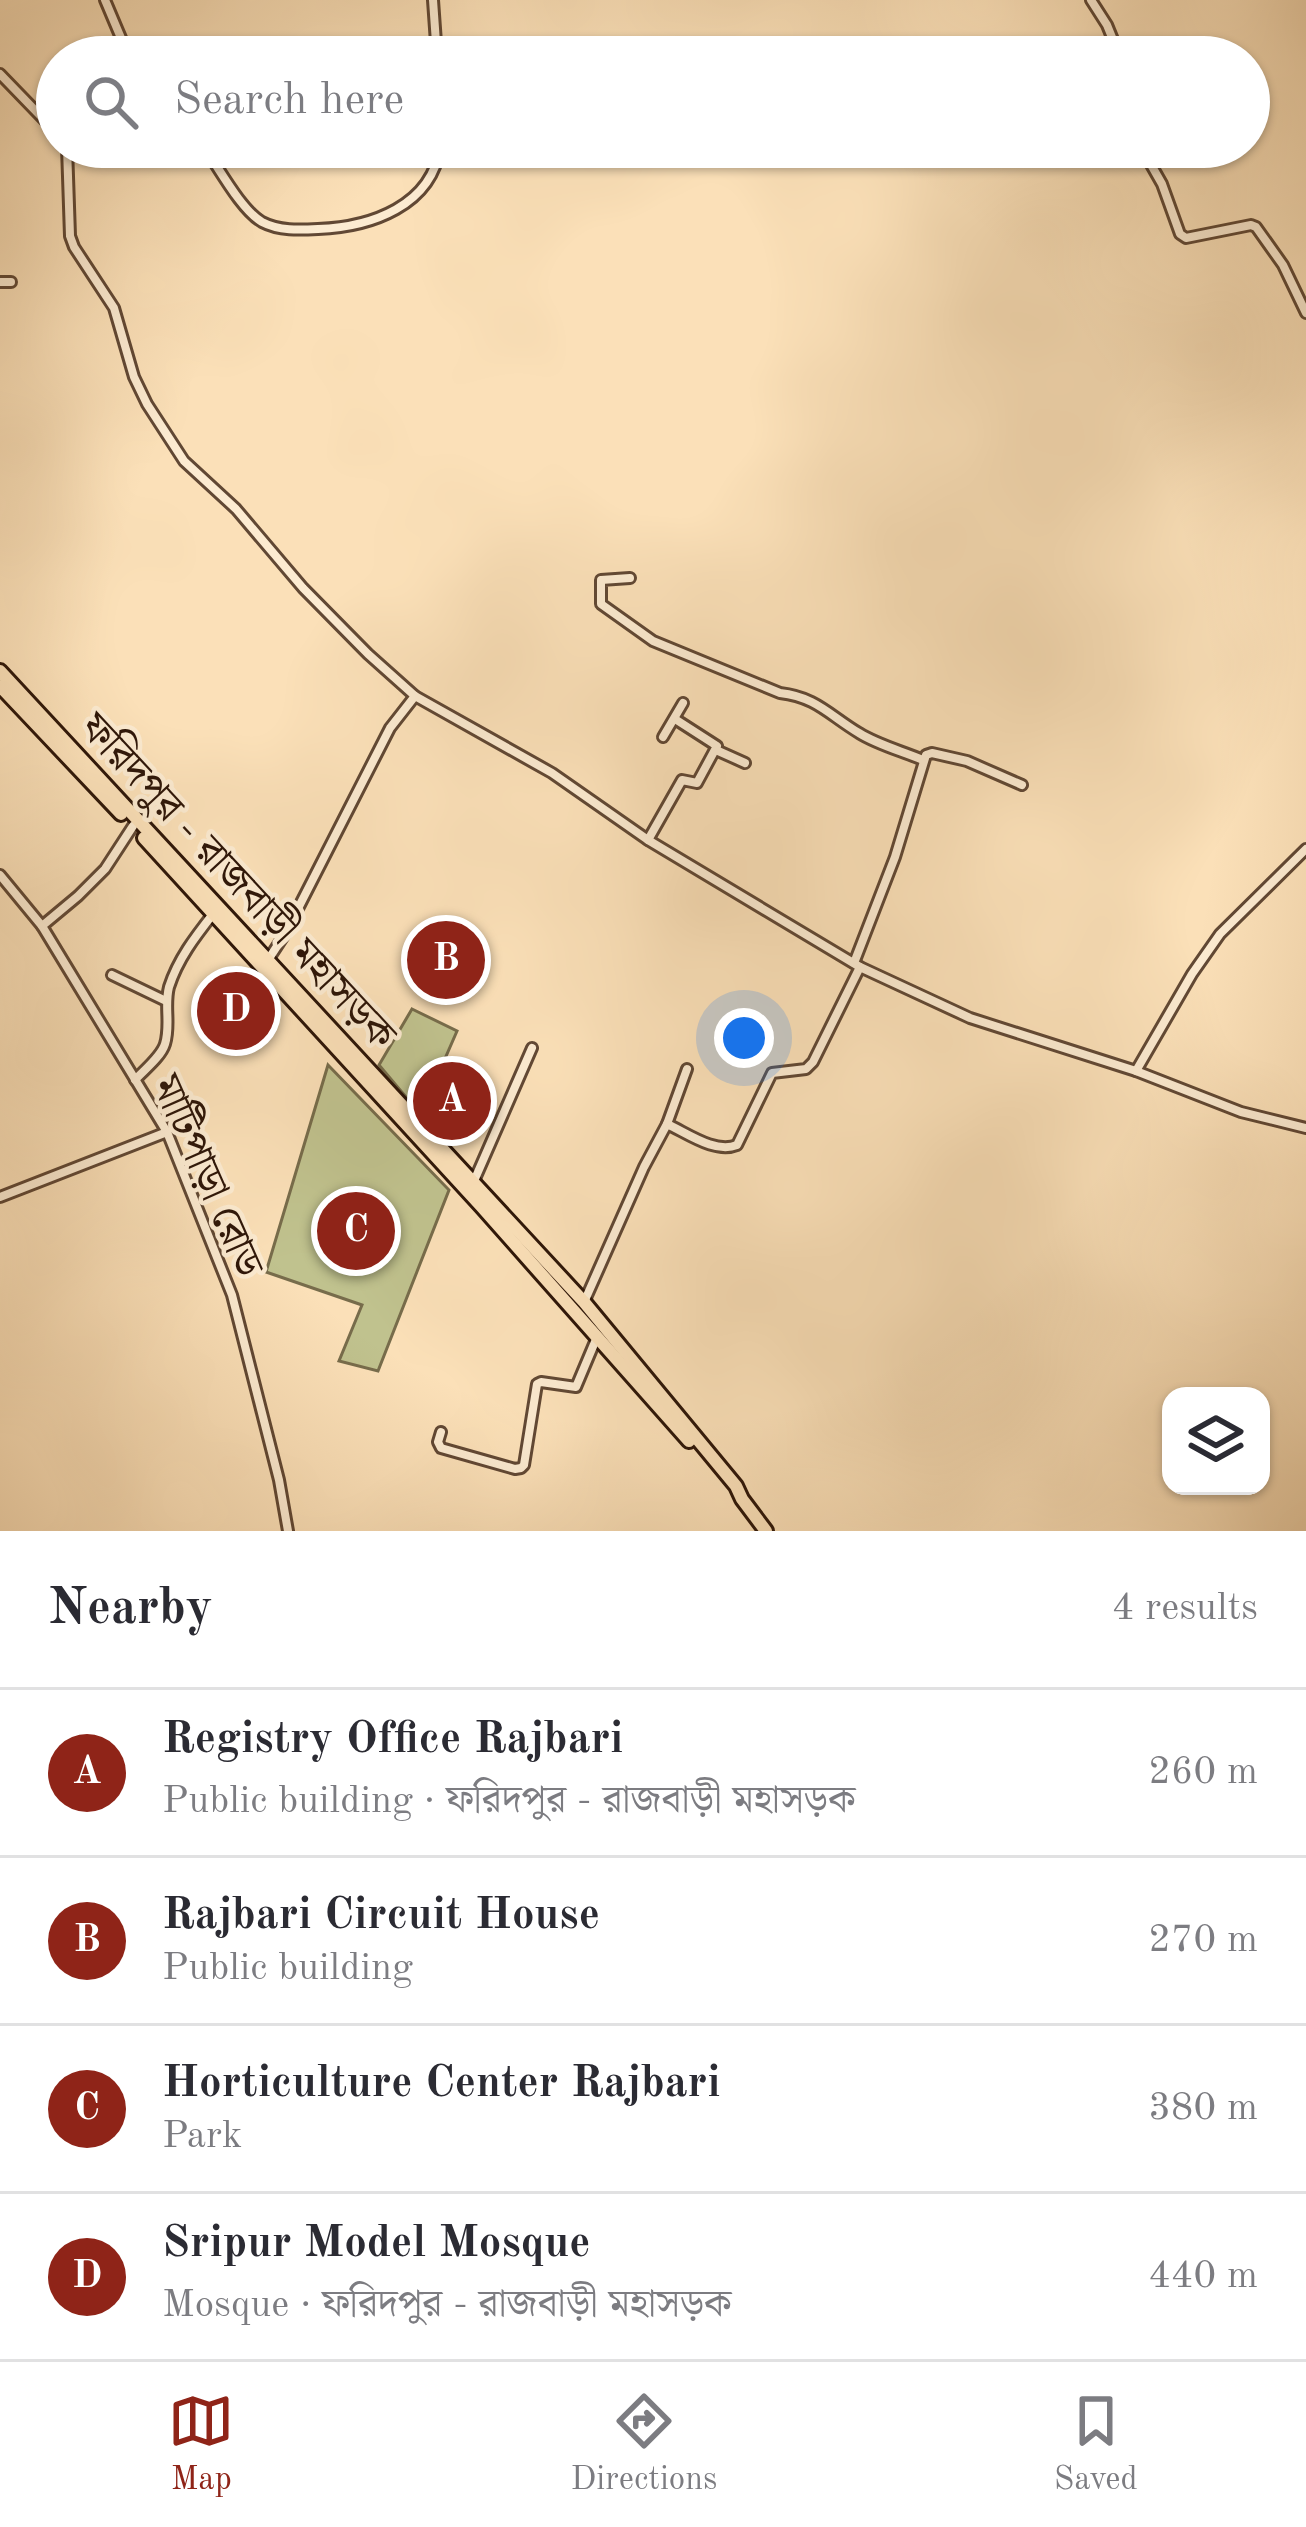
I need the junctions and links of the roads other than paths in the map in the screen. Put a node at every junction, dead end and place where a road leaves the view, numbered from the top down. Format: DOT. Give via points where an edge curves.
graph roads {
  1 [pos="105,0"];
  2 [pos="433,0"];
  3 [pos="1091,0"];
  4 [pos="120,36"];
  5 [pos="436,36"];
  6 [pos="1111,36"];
  7 [pos="0,74"];
  8 [pos="36,112"];
  9 [pos="68,168"];
  10 [pos="219,168"];
  11 [pos="436,168"];
  12 [pos="1153,168"];
  13 [pos="1306,314"];
  14 [pos="630,578"];
  15 [pos="0,670"];
  16 [pos="1,692"];
  17 [pos="415,696"];
  18 [pos="683,703"];
  19 [pos="675,719"];
  20 [pos="662,737"];
  21 [pos="716,750"];
  22 [pos="923,760"];
  23 [pos="745,763"];
  24 [pos="1022,785"];
  25 [pos="133,826"];
  26 [pos="648,840"];
  27 [pos="1306,849"];
  28 [pos="0,875"];
  29 [pos="212,914"];
  30 [pos="42,926"];
  31 [pos="268,960"];
  32 [pos="857,965"];
  33 [pos="112,975"];
  34 [pos="166,1001"];
  35 [pos="532,1048"];
  36 [pos="687,1069"];
  37 [pos="1136,1071"];
  38 [pos="135,1080"];
  39 [pos="667,1124"];
  40 [pos="1306,1128"];
  41 [pos="167,1132"];
  42 [pos="474,1181"];
  43 [pos="0,1197"];
  44 [pos="579,1306"];
  45 [pos="597,1336"];
  46 [pos="441,1432"];
  47 [pos="742,1499"];
  48 [pos="288,1531"];
  49 [pos="766,1531"];
  1 -- 4 [label="street"];
  2 -- 5 [label="street"];
  3 -- 6 [label="street"];
  7 -- 8 [label="street"];
  9 -- 17 [label="street" via="74,247 114,308 134,377 184,461"];
  10 -- 11 [label="street" via="256,219 300,230 376,221 403,207"];
  12 -- 13 [label="street" via="1180,234 1256,227"];
  14 -- 22 [label="street" via="602,580 602,604 652,641 815,702 861,734"];
  15 -- 31 [label="main road, ফরিদপুর - রাজবাড়ী মহাসড়ক"];
  16 -- 25 [label="main road, ফরিদপুর - রাজবাড়ী মহাসড়ক"];
  17 -- 26 [label="street" via="552,772"];
  17 -- 31 [label="street" via="390,728"];
  18 -- 19 [label="street"];
  19 -- 20 [label="street"];
  19 -- 21 [label="street"];
  21 -- 23 [label="street"];
  21 -- 26 [label="street" via="697,783 682,780"];
  22 -- 24 [label="street" via="932,753 967,761"];
  22 -- 32 [label="street"];
  25 -- 29 [label="main road, ফরিদপুর - রাজবাড়ী মহাসড়ক"];
  25 -- 30 [label="street" via="105,869"];
  26 -- 32 [label="street"];
  27 -- 37 [label="street" via="1220,934"];
  28 -- 30 [label="street, মাটিপাড়া রোড"];
  29 -- 34 [label="street" via="184,954"];
  29 -- 44 [label="main road, ফরিদপুর - রাজবাড়ী মহাসড়ক"];
  30 -- 38 [label="street, মাটিপাড়া রোড"];
  31 -- 42 [label="main road, ফরিদপুর - রাজবাড়ী মহাসড়ক"];
  32 -- 37 [label="street" via="970,1018"];
  32 -- 39 [label="street" via="813,1062 772,1073 736,1145 721,1149"];
  33 -- 34 [label="street"];
  34 -- 38 [label="street" via="162,1051"];
  35 -- 42 [label="street"];
  36 -- 39 [label="street"];
  37 -- 40 [label="street"];
  38 -- 41 [label="street, মাটিপাড়া রোড"];
  39 -- 44 [label="street"];
  41 -- 43 [label="street"];
  41 -- 48 [label="street, মাটিপাড়া রোড" via="232,1295"];
  42 -- 44 [label="main road, ফরিদপুর - রাজবাড়ী মহাসড়ক"];
  44 -- 45 [label="main road, ফরিদপুর - রাজবাড়ী মহাসড়ক"];
  44 -- 47 [label="main road, ফরিদপুর - রাজবাড়ী মহাসড়ক"];
  45 -- 46 [label="street" via="576,1387 535,1388 521,1468 441,1448"];
  45 -- 47 [label="main road, ফরিদপুর - রাজবাড়ী মহাসড়ক"];
  47 -- 49 [label="main road"];
}
